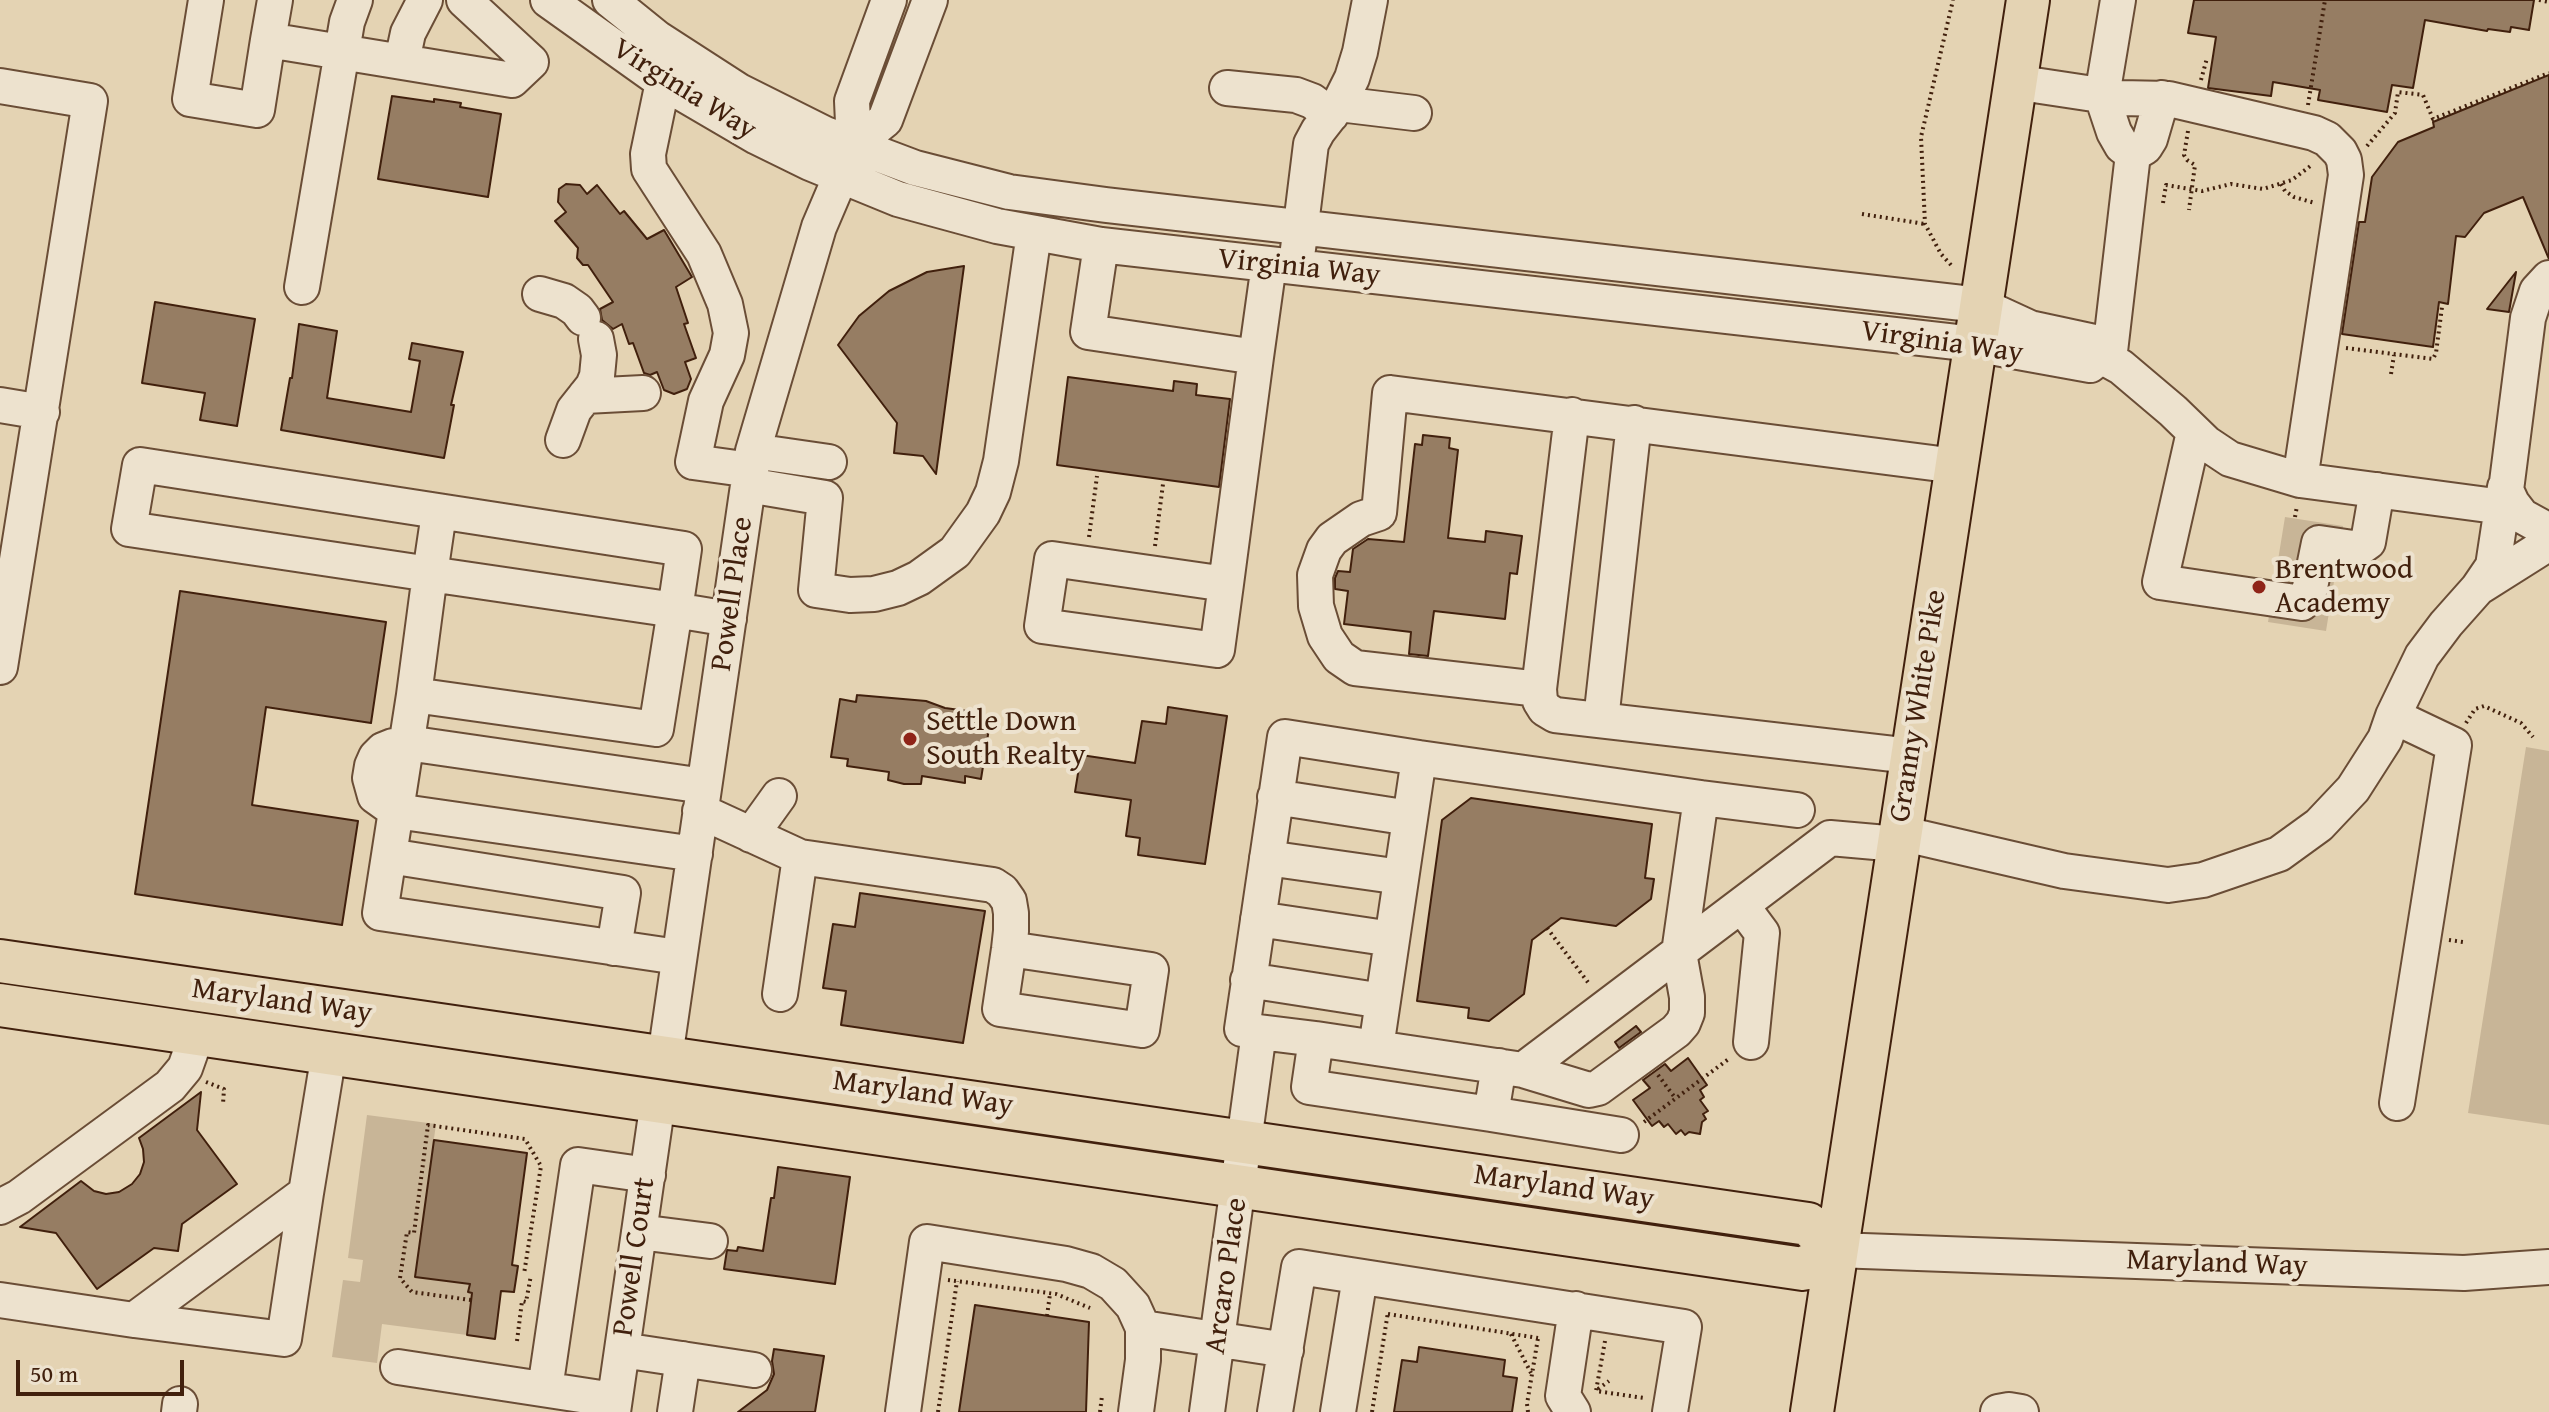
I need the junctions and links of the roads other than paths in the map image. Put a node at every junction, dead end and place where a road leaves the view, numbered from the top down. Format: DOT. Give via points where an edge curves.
graph roads {
  1 [pos="206,0"];
  2 [pos="275,0"];
  3 [pos="355,0"];
  4 [pos="425,0"];
  5 [pos="464,0"];
  6 [pos="548,0"];
  7 [pos="610,0"];
  8 [pos="889,0"];
  9 [pos="930,0"];
  10 [pos="1370,0"];
  11 [pos="2028,0"];
  12 [pos="2118,0"];
  13 [pos="268,40"];
  14 [pos="343,51"];
  15 [pos="402,61"];
  16 [pos="663,82"];
  17 [pos="2014,82"];
  18 [pos="0,86"];
  19 [pos="1227,88"];
  20 [pos="2102,96"];
  21 [pos="2162,98"];
  22 [pos="1335,110"];
  23 [pos="1414,113"];
  24 [pos="854,145"];
  25 [pos="2133,154"];
  26 [pos="841,176"];
  27 [pos="1300,228"];
  28 [pos="1034,233"];
  29 [pos="1101,245"];
  30 [pos="1283,266"];
  31 [pos="2549,278"];
  32 [pos="302,287"];
  33 [pos="540,294"];
  34 [pos="1977,324"];
  35 [pos="1256,357"];
  36 [pos="2105,358"];
  37 [pos="643,393"];
  38 [pos="585,396"];
  39 [pos="0,405"];
  40 [pos="42,412"];
  41 [pos="1572,415"];
  42 [pos="1634,423"];
  43 [pos="2194,432"];
  44 [pos="563,440"];
  45 [pos="829,462"];
  46 [pos="1956,466"];
  47 [pos="751,469"];
  48 [pos="2300,480"];
  49 [pos="2377,490"];
  50 [pos="2504,493"];
  51 [pos="439,513"];
  52 [pos="2549,531"];
  53 [pos="2549,543"];
  54 [pos="430,574"];
  55 [pos="1226,584"];
  56 [pos="2478,588"];
  57 [pos="675,610"];
  58 [pos="729,619"];
  59 [pos="0,667"];
  60 [pos="1539,689"];
  61 [pos="414,695"];
  62 [pos="2393,716"];
  63 [pos="1601,720"];
  64 [pos="407,743"];
  65 [pos="1911,756"];
  66 [pos="1419,758"];
  67 [pos="779,796"];
  68 [pos="1275,797"];
  69 [pos="1701,798"];
  70 [pos="702,799"];
  71 [pos="1797,810"];
  72 [pos="396,811"];
  73 [pos="1410,818"];
  74 [pos="751,835"];
  75 [pos="1899,839"];
  76 [pos="695,854"];
  77 [pos="389,856"];
  78 [pos="800,857"];
  79 [pos="1267,858"];
  80 [pos="1401,877"];
  81 [pos="1742,906"];
  82 [pos="1258,919"];
  83 [pos="1392,939"];
  84 [pos="614,948"];
  85 [pos="1009,949"];
  86 [pos="1679,953"];
  87 [pos="678,957"];
  88 [pos="0,961"];
  89 [pos="1248,980"];
  90 [pos="780,994"];
  91 [pos="1383,1001"];
  92 [pos="0,1005"];
  93 [pos="1259,1032"];
  94 [pos="197,1034"];
  95 [pos="1316,1039"];
  96 [pos="1751,1042"];
  97 [pos="1376,1048"];
  98 [pos="329,1053"];
  99 [pos="665,1057"];
  100 [pos="1511,1068"];
  101 [pos="658,1101"];
  102 [pos="2397,1103"];
  103 [pos="1491,1114"];
  104 [pos="1621,1135"];
  105 [pos="1244,1141"];
  106 [pos="648,1175"];
  107 [pos="1240,1188"];
  108 [pos="306,1193"];
  109 [pos="0,1207"];
  110 [pos="639,1232"];
  111 [pos="710,1241"];
  112 [pos="1836,1250"];
  113 [pos="2549,1267"];
  114 [pos="1380,1291"];
  115 [pos="0,1300"];
  116 [pos="1560,1306"];
  117 [pos="134,1320"];
  118 [pos="1143,1328"];
  119 [pos="1219,1339"];
  120 [pos="622,1350"];
  121 [pos="1286,1350"];
  122 [pos="683,1359"];
  123 [pos="398,1367"];
  124 [pos="754,1370"];
  125 [pos="545,1389"];
  126 [pos="614,1406"];
  127 [pos="1670,1407"];
  128 [pos="675,1412"];
  129 [pos="903,1412"];
  130 [pos="1136,1412"];
  131 [pos="1207,1412"];
  132 [pos="1275,1412"];
  133 [pos="1338,1412"];
  134 [pos="1573,1412"];
  135 [pos="1812,1412"];
  136 [pos="1998,1412"];
  137 [pos="2021,1412"];
  1 -- 13 [label="street" via="190,99 257,110"];
  2 -- 13 [label="street"];
  3 -- 14 [label="street"];
  4 -- 15 [label="street" via="408,33"];
  5 -- 15 [label="street" via="531,62 512,80"];
  6 -- 16 [label="street, Virginia Way"];
  7 -- 24 [label="street, Virginia Way" via="739,91"];
  8 -- 24 [label="street" via="852,101"];
  9 -- 24 [label="street" via="885,120"];
  10 -- 22 [label="street" via="1352,78"];
  11 -- 17 [label="main road, Granny White Pike"];
  12 -- 20 [label="street"];
  13 -- 14 [label="street"];
  14 -- 15 [label="street"];
  14 -- 32 [label="street"];
  16 -- 26 [label="street, Virginia Way" via="757,137"];
  16 -- 47 [label="street" via="647,162 704,254 729,321 730,345 706,401 693,462"];
  17 -- 20 [label="street"];
  17 -- 34 [label="main road, Granny White Pike"];
  18 -- 40 [label="street" via="90,101"];
  19 -- 22 [label="street" via="1296,95"];
  20 -- 21 [label="street"];
  20 -- 25 [label="street" via="2114,132"];
  21 -- 25 [label="street" via="2150,139"];
  21 -- 48 [label="street" via="2304,131 2354,151 2340,210"];
  22 -- 23 [label="street"];
  22 -- 27 [label="street" via="1311,144"];
  24 -- 26 [label="street, Powell Place"];
  24 -- 27 [label="street, Virginia Way" via="915,168 1009,192"];
  25 -- 36 [label="street"];
  26 -- 28 [label="street, Virginia Way" via="898,199"];
  26 -- 47 [label="street, Powell Place" via="819,227"];
  27 -- 30 [label="street"];
  27 -- 34 [label="street, Virginia Way"];
  28 -- 29 [label="street, Virginia Way"];
  28 -- 47 [label="street" via="1001,461 983,513 955,552 898,588 850,595 816,590 825,498"];
  29 -- 30 [label="street, Virginia Way"];
  29 -- 35 [label="street" via="1088,332"];
  30 -- 34 [label="street, Virginia Way"];
  30 -- 35 [label="street"];
  31 -- 50 [label="street" via="2537,291 2528,318"];
  33 -- 38 [label="street" via="564,301 590,328 599,365"];
  34 -- 36 [label="street, Virginia Way" via="2090,365"];
  34 -- 46 [label="main road, Granny White Pike"];
  35 -- 55 [label="street"];
  36 -- 43 [label="street"];
  37 -- 38 [label="street"];
  38 -- 44 [label="street"];
  39 -- 40 [label="street"];
  40 -- 59 [label="street"];
  41 -- 42 [label="street"];
  41 -- 60 [label="street"];
  41 -- 60 [label="street" via="1390,393 1379,513 1332,539 1319,562 1314,592 1325,636 1339,657 1355,668"];
  42 -- 46 [label="street"];
  42 -- 63 [label="street"];
  43 -- 48 [label="street" via="2230,459"];
  43 -- 49 [label="street" via="2160,582 2302,603 2308,597 2319,543 2353,548 2368,542"];
  45 -- 47 [label="street"];
  46 -- 65 [label="main road, Granny White Pike"];
  47 -- 58 [label="street, Powell Place"];
  48 -- 49 [label="street"];
  49 -- 50 [label="street"];
  50 -- 52 [label="street" via="2532,523"];
  50 -- 56 [label="street" via="2493,566"];
  51 -- 54 [label="street"];
  51 -- 54 [label="street" via="140,465 129,529"];
  51 -- 57 [label="street" via="684,549"];
  53 -- 56 [label="street"];
  54 -- 57 [label="street"];
  54 -- 61 [label="street"];
  55 -- 55 [label="street" via="1217,650 1042,626 1052,559"];
  56 -- 62 [label="street" via="2432,641"];
  57 -- 58 [label="street"];
  57 -- 61 [label="street" via="656,729"];
  58 -- 70 [label="street, Powell Place"];
  60 -- 63 [label="street" via="1540,701 1555,715"];
  61 -- 64 [label="street"];
  62 -- 75 [label="street" via="2385,739 2353,789 2319,825 2279,854 2203,880 2168,885 2122,880"];
  62 -- 102 [label="street" via="2454,745"];
  63 -- 65 [label="street"];
  64 -- 70 [label="street"];
  64 -- 72 [label="street"];
  65 -- 75 [label="main road, Granny White Pike"];
  66 -- 68 [label="street" via="1285,737"];
  66 -- 69 [label="street"];
  66 -- 73 [label="street"];
  67 -- 74 [label="street"];
  68 -- 73 [label="street"];
  68 -- 79 [label="street"];
  69 -- 71 [label="street"];
  69 -- 86 [label="street"];
  70 -- 74 [label="street"];
  70 -- 76 [label="street, Powell Place"];
  72 -- 76 [label="street"];
  72 -- 77 [label="street"];
  73 -- 80 [label="street"];
  74 -- 78 [label="street"];
  75 -- 81 [label="street" via="1830,838"];
  75 -- 112 [label="main road, Granny White Pike"];
  76 -- 87 [label="street, Powell Place"];
  77 -- 84 [label="street" via="623,893"];
  77 -- 84 [label="street" via="380,913"];
  78 -- 85 [label="street" via="993,885 1009,901"];
  78 -- 90 [label="street"];
  79 -- 80 [label="street"];
  79 -- 82 [label="street"];
  80 -- 83 [label="street"];
  81 -- 86 [label="street"];
  81 -- 96 [label="street" via="1762,933"];
  82 -- 83 [label="street"];
  82 -- 89 [label="street"];
  83 -- 91 [label="street"];
  84 -- 87 [label="street"];
  86 -- 100 [label="street"];
  86 -- 100 [label="street" via="1687,997 1683,1023 1598,1088 1578,1088"];
  87 -- 99 [label="street, Powell Place"];
  88 -- 99 [label="main road, Maryland Way"];
  89 -- 91 [label="street"];
  89 -- 93 [label="street" via="1242,1029"];
  91 -- 97 [label="street"];
  92 -- 94 [label="main road, Maryland Way"];
  93 -- 95 [label="street"];
  93 -- 105 [label="street, Arcaro Place"];
  94 -- 98 [label="main road, Maryland Way"];
  94 -- 109 [label="street" via="185,1068 170,1086"];
  95 -- 97 [label="street"];
  95 -- 103 [label="street" via="1309,1087"];
  97 -- 100 [label="street"];
  98 -- 101 [label="main road, Maryland Way"];
  98 -- 108 [label="street"];
  99 -- 101 [label="main road"];
  99 -- 105 [label="main road, Maryland Way"];
  100 -- 103 [label="street"];
  101 -- 106 [label="street, Powell Court"];
  101 -- 107 [label="main road, Maryland Way"];
  103 -- 104 [label="street"];
  105 -- 107 [label="street, Arcaro Place"];
  105 -- 112 [label="main road, Maryland Way" via="1808,1224"];
  106 -- 110 [label="street, Powell Court"];
  106 -- 125 [label="street" via="578,1165"];
  107 -- 112 [label="main road, Maryland Way" via="1803,1269"];
  107 -- 119 [label="street, Arcaro Place"];
  108 -- 117 [label="street"];
  108 -- 117 [label="street" via="284,1339"];
  110 -- 111 [label="street"];
  110 -- 120 [label="street, Powell Court"];
  112 -- 113 [label="street, Maryland Way" via="2464,1273"];
  112 -- 135 [label="main road, Granny White Pike"];
  114 -- 116 [label="street"];
  114 -- 121 [label="street" via="1299,1267"];
  114 -- 133 [label="street"];
  115 -- 117 [label="street"];
  116 -- 127 [label="street" via="1684,1327"];
  116 -- 134 [label="street" via="1563,1396"];
  118 -- 119 [label="street"];
  118 -- 129 [label="street" via="1133,1306 1113,1284 1091,1271 927,1242"];
  118 -- 130 [label="street"];
  119 -- 121 [label="street"];
  119 -- 131 [label="street, Arcaro Place"];
  120 -- 122 [label="street"];
  120 -- 126 [label="street, Powell Court"];
  121 -- 132 [label="street"];
  122 -- 124 [label="street"];
  122 -- 128 [label="street"];
  123 -- 125 [label="street"];
  125 -- 126 [label="street"];
  136 -- 137 [label="street"];
}
